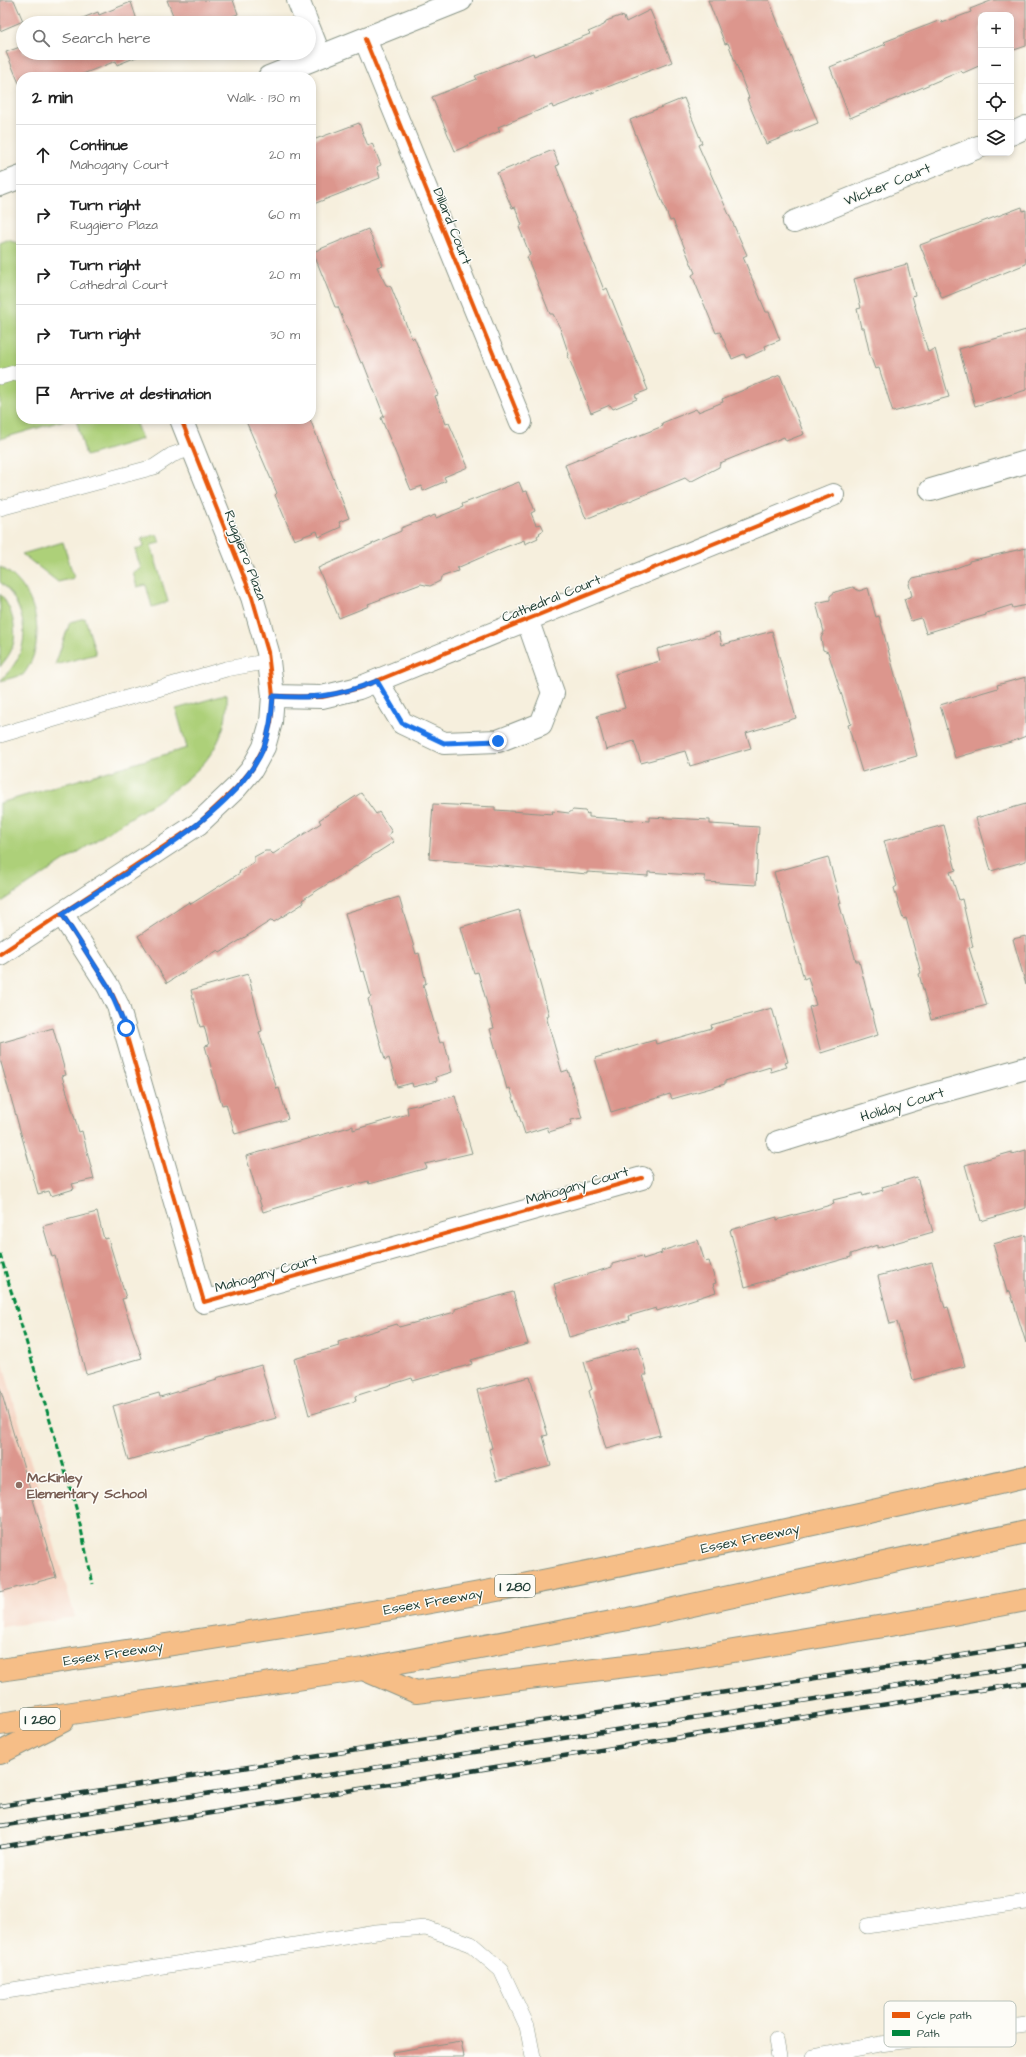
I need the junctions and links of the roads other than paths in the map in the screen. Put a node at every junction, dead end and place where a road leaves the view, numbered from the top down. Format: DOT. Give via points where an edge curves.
graph roads {
  1 [pos="298,0"];
  2 [pos="461,0"];
  3 [pos="304,16"];
  4 [pos="365,39"];
  5 [pos="316,46"];
  6 [pos="320,56"];
  7 [pos="316,58"];
  8 [pos="310,60"];
  9 [pos="280,72"];
  10 [pos="1026,128"];
  11 [pos="1014,133"];
  12 [pos="978,147"];
  13 [pos="16,178"];
  14 [pos="0,185"];
  15 [pos="794,222"];
  16 [pos="16,372"];
  17 [pos="0,377"];
  18 [pos="521,422"];
  19 [pos="183,424"];
  20 [pos="192,448"];
  21 [pos="1026,462"];
  22 [pos="931,490"];
  23 [pos="833,495"];
  24 [pos="0,508"];
  25 [pos="528,619"];
  26 [pos="270,661"];
  27 [pos="377,681"];
  28 [pos="273,696"];
  29 [pos="0,735"];
  30 [pos="62,914"];
  31 [pos="0,954"];
  32 [pos="1026,1068"];
  33 [pos="778,1142"];
  34 [pos="642,1178"];
  35 [pos="1026,1477"];
  36 [pos="1026,1532"];
  37 [pos="1026,1600"];
  38 [pos="363,1669"];
  39 [pos="0,1670"];
  40 [pos="80,1713"];
  41 [pos="0,1724"];
  42 [pos="0,1753"];
  43 [pos="1026,1902"];
  44 [pos="867,1926"];
  45 [pos="0,1992"];
  46 [pos="1026,2025"];
  47 [pos="1016,2026"];
  48 [pos="776,2040"];
  49 [pos="884,2043"];
  50 [pos="533,2057"];
  51 [pos="779,2057"];
  52 [pos="813,2057"];
  1 -- 3 [label="street"];
  2 -- 4 [label="street"];
  4 -- 6 [label="street"];
  4 -- 18 [label="street, Dillard Court"];
  5 -- 6 [label="street"];
  6 -- 7 [label="street"];
  8 -- 9 [label="street"];
  10 -- 11 [label="street"];
  12 -- 15 [label="street, Wicker Court"];
  13 -- 14 [label="street"];
  16 -- 17 [label="lane"];
  19 -- 20 [label="street, Ruggiero Plaza"];
  20 -- 24 [label="lane" via="172,455 154,467"];
  20 -- 26 [label="street, Ruggiero Plaza" via="252,597"];
  21 -- 22 [label="street"];
  23 -- 25 [label="street, Cathedral Court"];
  25 -- 27 [label="street, Cathedral Court"];
  25 -- 27 [label="street" via="553,693 541,724 498,741 444,743 402,723"];
  26 -- 28 [label="street, Ruggiero Plaza"];
  26 -- 29 [label="lane" via="226,669"];
  27 -- 28 [label="street, Cathedral Court" via="322,697"];
  28 -- 30 [label="street, Ruggiero Plaza" via="271,722 264,747 252,769 230,794 177,840"];
  30 -- 31 [label="street, Ruggiero Plaza"];
  30 -- 34 [label="street, Mahogany Court" via="118,1006 204,1302"];
  32 -- 33 [label="street, Holiday Court"];
  35 -- 39 [label="highway, Essex Freeway / I 280" via="522,1585 253,1631"];
  36 -- 38 [label="highway, I 280" via="628,1619"];
  37 -- 38 [label="highway" via="691,1658 416,1692"];
  38 -- 40 [label="highway, I 280"];
  40 -- 41 [label="highway, I 280"];
  40 -- 42 [label="highway"];
  43 -- 44 [label="lane"];
  45 -- 50 [label="lane" via="376,1932 426,1928 471,1944 501,1970 527,2026"];
  46 -- 47 [label="lane"];
  48 -- 51 [label="lane"];
  49 -- 52 [label="lane"];
}
